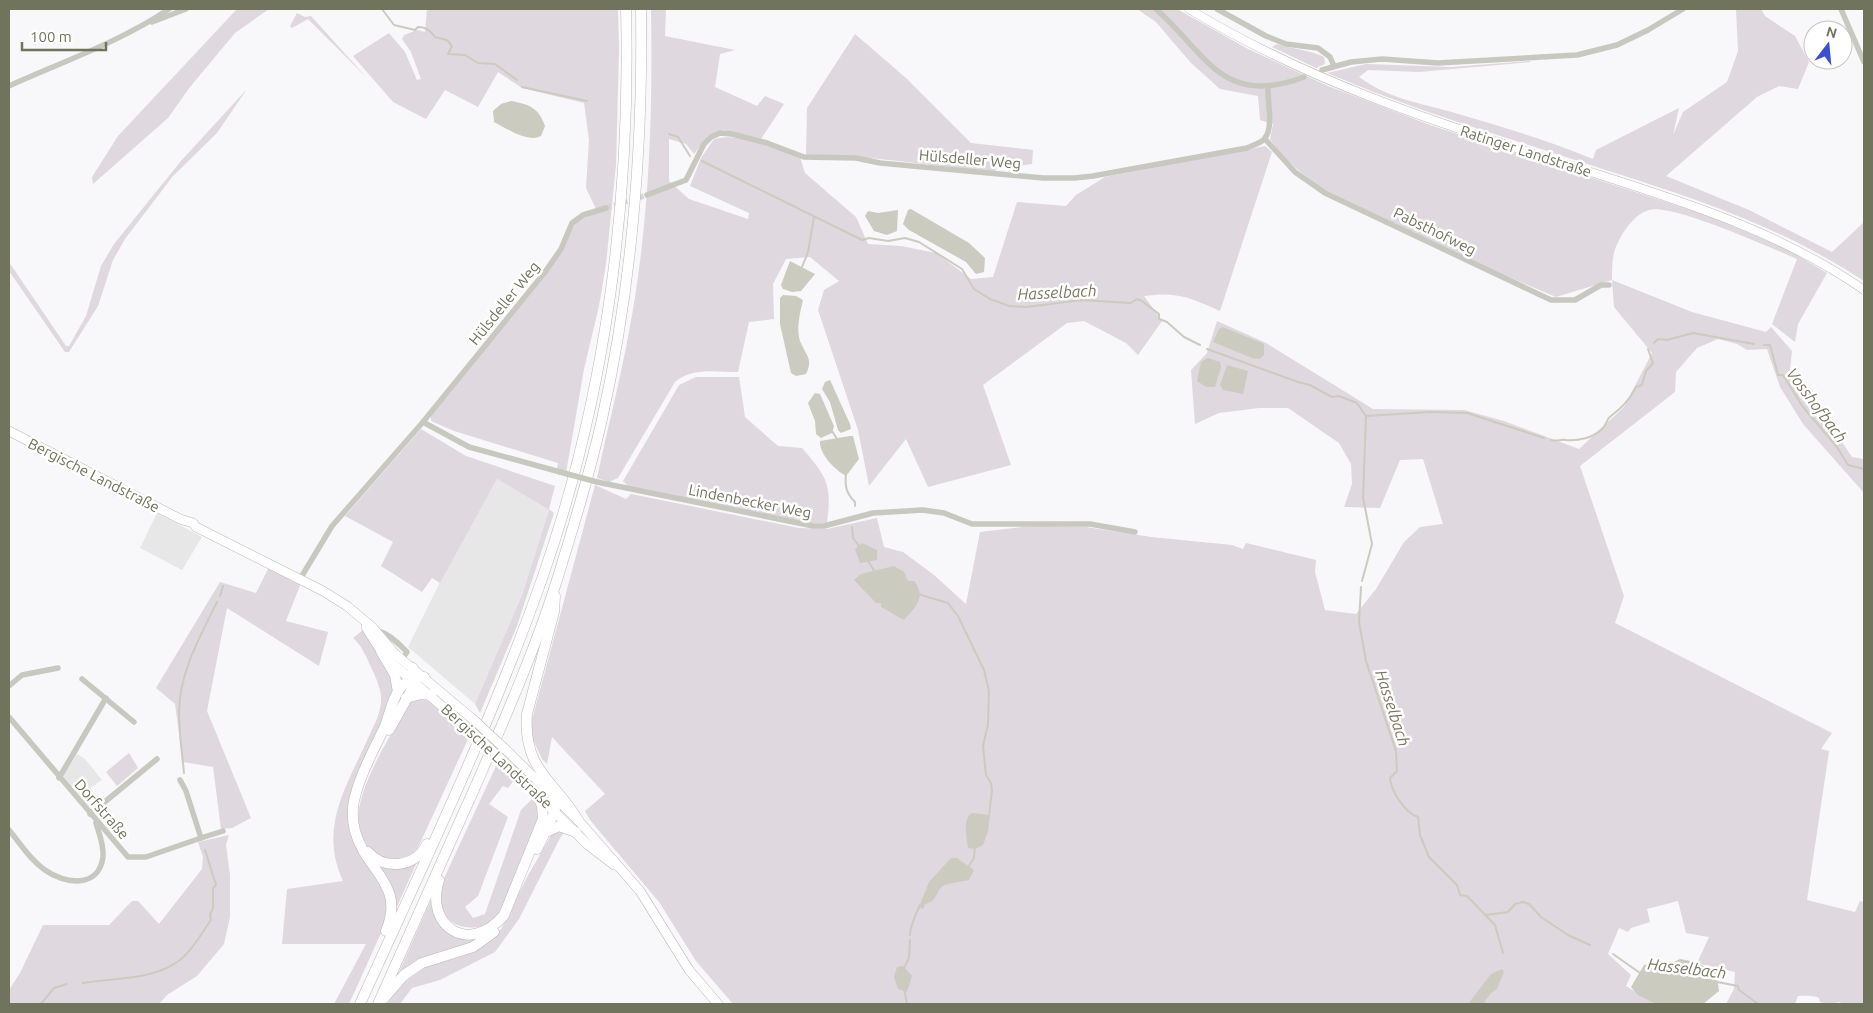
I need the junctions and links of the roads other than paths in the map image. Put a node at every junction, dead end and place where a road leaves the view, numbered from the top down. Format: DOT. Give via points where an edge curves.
graph roads {
  1 [pos="169,9"];
  2 [pos="186,9"];
  3 [pos="626,9"];
  4 [pos="640,9"];
  5 [pos="1156,9"];
  6 [pos="1189,9"];
  7 [pos="1217,9"];
  8 [pos="1683,9"];
  9 [pos="1841,9"];
  10 [pos="148,22"];
  11 [pos="1864,62"];
  12 [pos="1334,66"];
  13 [pos="1322,70"];
  14 [pos="1304,78"];
  15 [pos="9,86"];
  16 [pos="1268,86"];
  17 [pos="1265,139"];
  18 [pos="647,195"];
  19 [pos="606,208"];
  20 [pos="1609,285"];
  21 [pos="1864,290"];
  22 [pos="423,422"];
  23 [pos="9,431"];
  24 [pos="1135,532"];
  25 [pos="300,579"];
  26 [pos="557,581"];
  27 [pos="377,637"];
  28 [pos="383,653"];
  29 [pos="402,659"];
  30 [pos="58,668"];
  31 [pos="416,676"];
  32 [pos="82,679"];
  33 [pos="9,686"];
  34 [pos="402,695"];
  35 [pos="431,695"];
  36 [pos="106,698"];
  37 [pos="9,718"];
  38 [pos="134,722"];
  39 [pos="157,759"];
  40 [pos="60,778"];
  41 [pos="180,780"];
  42 [pos="537,793"];
  43 [pos="554,798"];
  44 [pos="555,811"];
  45 [pos="92,816"];
  46 [pos="578,820"];
  47 [pos="439,827"];
  48 [pos="9,830"];
  49 [pos="223,831"];
  50 [pos="576,832"];
  51 [pos="544,834"];
  52 [pos="453,836"];
  53 [pos="201,838"];
  54 [pos="620,869"];
  55 [pos="374,974"];
  56 [pos="360,1004"];
  57 [pos="378,1004"];
  58 [pos="718,1004"];
  1 -- 10 [label="street"];
  2 -- 10 [label="street"];
  3 -- 47 [label="highway" via="624,160 618,230 588,417 562,515 531,609"];
  4 -- 26 [label="highway" via="641,90 634,200 618,333 602,420"];
  5 -- 16 [label="street" via="1217,72 1243,83"];
  6 -- 21 [label="main road, Ratinger Landstraße" via="1267,53 1365,96 1757,230 1818,261"];
  7 -- 12 [label="street" via="1286,44 1318,48 1330,57"];
  8 -- 12 [label="street" via="1617,45 1578,55 1438,63 1382,59"];
  9 -- 11 [label="street"];
  10 -- 15 [label="street"];
  12 -- 13 [label="street"];
  14 -- 16 [label="street"];
  16 -- 17 [label="street" via="1269,126"];
  17 -- 18 [label="street, Hülsdeller Weg" via="1247,148 1061,179 880,163 856,158 808,157 767,142 720,134 704,144 686,180"];
  17 -- 20 [label="street, Pabsthofweg" via="1295,172 1325,193 1552,300 1575,300 1601,285"];
  19 -- 22 [label="street, Hülsdeller Weg" via="583,215 572,223 561,249 545,272"];
  22 -- 24 [label="street, Lindenbecker Weg, bridge" via="469,447 597,482 813,526 824,526 872,512 923,510 944,513 972,524 1090,524"];
  22 -- 25 [label="street, Hülsdeller Weg" via="332,526"];
  23 -- 25 [label="main road, Bergische Landstraße" via="180,519 182,524 196,527"];
  25 -- 27 [label="main road, Bergische Landstraße" via="347,606"];
  26 -- 46 [label="highway" via="554,612 527,714 526,730 531,755 538,768"];
  26 -- 52 [label="highway" via="509,706"];
  27 -- 28 [label="main road, Bergische Landstraße"];
  27 -- 29 [label="main road, Bergische Landstraße"];
  28 -- 29 [label="main road" via="396,661"];
  28 -- 31 [label="main road, Bergische Landstraße"];
  28 -- 34 [label="highway"];
  29 -- 31 [label="main road, Bergische Landstraße"];
  30 -- 33 [label="street" via="44,667 22,675"];
  31 -- 34 [label="highway"];
  31 -- 35 [label="main road, Bergische Landstraße"];
  31 -- 43 [label="main road, Bergische Landstraße, bridge" via="476,721"];
  32 -- 36 [label="street"];
  34 -- 35 [label="highway"];
  34 -- 47 [label="highway" via="363,783 356,811 357,828 372,856 391,864 408,862 416,857"];
  34 -- 55 [label="highway" via="358,786 353,806 357,839 384,880 391,898 389,924 372,963"];
  35 -- 42 [label="main road, Bergische Landstraße, bridge"];
  36 -- 38 [label="street"];
  36 -- 40 [label="street"];
  37 -- 40 [label="street, Dorfstraße"];
  39 -- 45 [label="street"];
  40 -- 45 [label="street, Dorfstraße"];
  41 -- 53 [label="street"];
  42 -- 44 [label="main road, Bergische Landstraße"];
  42 -- 52 [label="highway" via="543,809 542,819 504,915 480,934 456,932 437,911 436,888"];
  43 -- 44 [label="highway"];
  43 -- 46 [label="main road, Bergische Landstraße"];
  44 -- 50 [label="main road, Bergische Landstraße"];
  44 -- 51 [label="highway"];
  45 -- 48 [label="street" via="103,856 94,874 79,882 60,878 38,866"];
  45 -- 53 [label="street, Dorfstraße" via="132,859"];
  46 -- 54 [label="main road, Bergische Landstraße"];
  47 -- 55 [label="highway"];
  49 -- 53 [label="street, Dorfstraße"];
  50 -- 51 [label="highway" via="559,826"];
  50 -- 54 [label="main road, Bergische Landstraße" via="597,854"];
  51 -- 57 [label="highway" via="499,929 473,947 422,964 404,976"];
  52 -- 57 [label="highway"];
  54 -- 58 [label="main road, Bergische Landstraße" via="647,900 684,963"];
  55 -- 56 [label="highway"];
}
